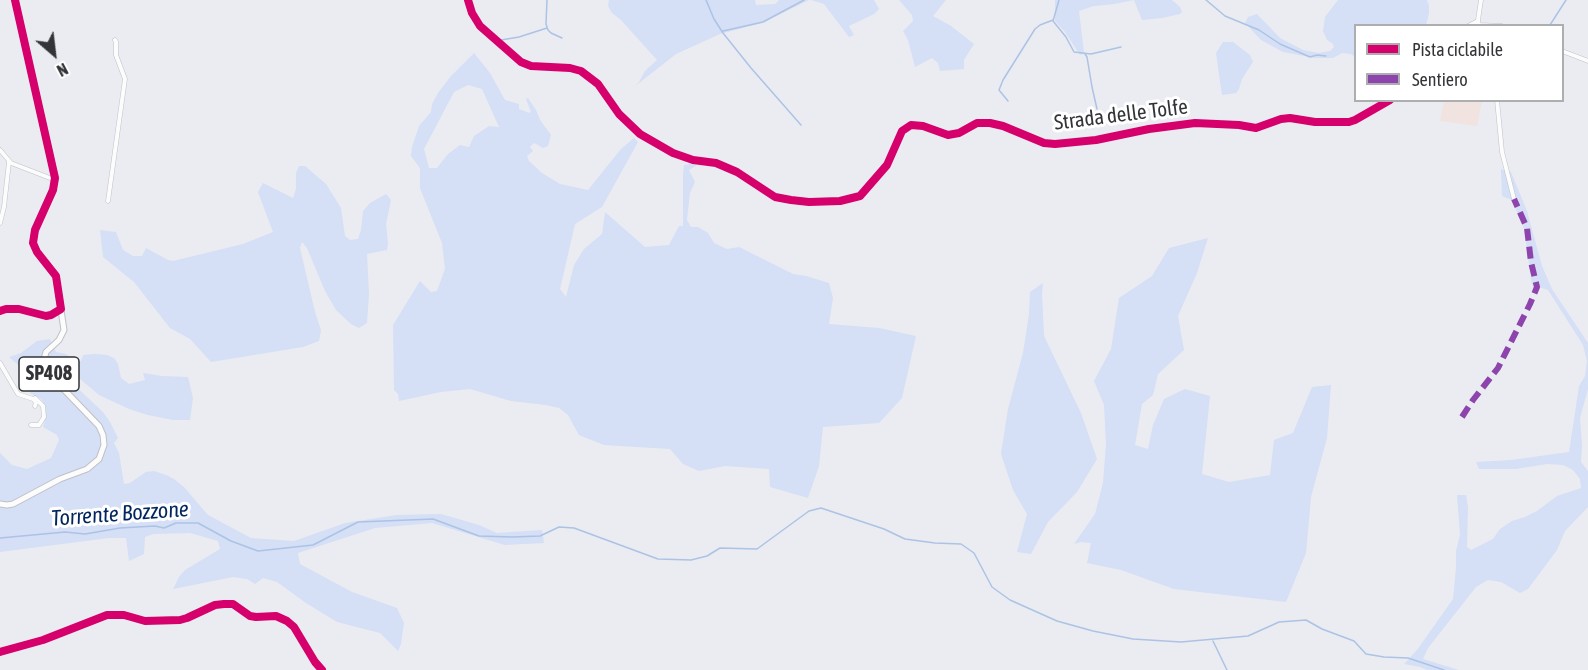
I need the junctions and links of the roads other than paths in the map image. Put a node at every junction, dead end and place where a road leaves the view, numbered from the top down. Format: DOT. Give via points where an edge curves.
graph roads {
  1 [pos="15,0"];
  2 [pos="468,0"];
  3 [pos="1481,0"];
  4 [pos="1478,24"];
  5 [pos="115,40"];
  6 [pos="1564,51"];
  7 [pos="1588,61"];
  8 [pos="1386,102"];
  9 [pos="1497,102"];
  10 [pos="0,150"];
  11 [pos="9,162"];
  12 [pos="55,180"];
  13 [pos="1514,199"];
  14 [pos="108,201"];
  15 [pos="0,223"];
  16 [pos="61,309"];
  17 [pos="0,311"];
  18 [pos="0,363"];
  19 [pos="25,397"];
  20 [pos="35,406"];
  21 [pos="31,425"];
  22 [pos="0,504"];
  23 [pos="0,652"];
  24 [pos="322,670"];
  1 -- 12 [label="main road"];
  2 -- 8 [label="street, Strada delle Tolfe" via="480,26 520,62 581,71 598,84 619,114 640,134 673,153 737,172 775,197 809,202 860,196 884,170 902,131 911,125 952,135 977,123 990,123 1055,144 1186,123 1256,128 1290,118 1349,122"];
  3 -- 4 [label="street"];
  5 -- 14 [label="street" via="125,79"];
  6 -- 7 [label="street"];
  9 -- 13 [label="street" via="1502,152"];
  10 -- 11 [label="street"];
  11 -- 12 [label="street"];
  11 -- 15 [label="street"];
  12 -- 16 [label="main road, SP408" via="33,239 37,252 56,276"];
  16 -- 17 [label="street" via="46,316 19,309"];
  16 -- 22 [label="main road, SP408" via="63,334 46,352 44,366 99,426 103,451 87,469 13,504"];
  18 -- 19 [label="street" via="18,394"];
  19 -- 20 [label="street" via="35,400"];
  19 -- 21 [label="street" via="34,397 43,406 42,422"];
  23 -- 24 [label="street" via="107,615 145,621 180,620 224,603 233,604 250,616 276,616 287,621"];
}
